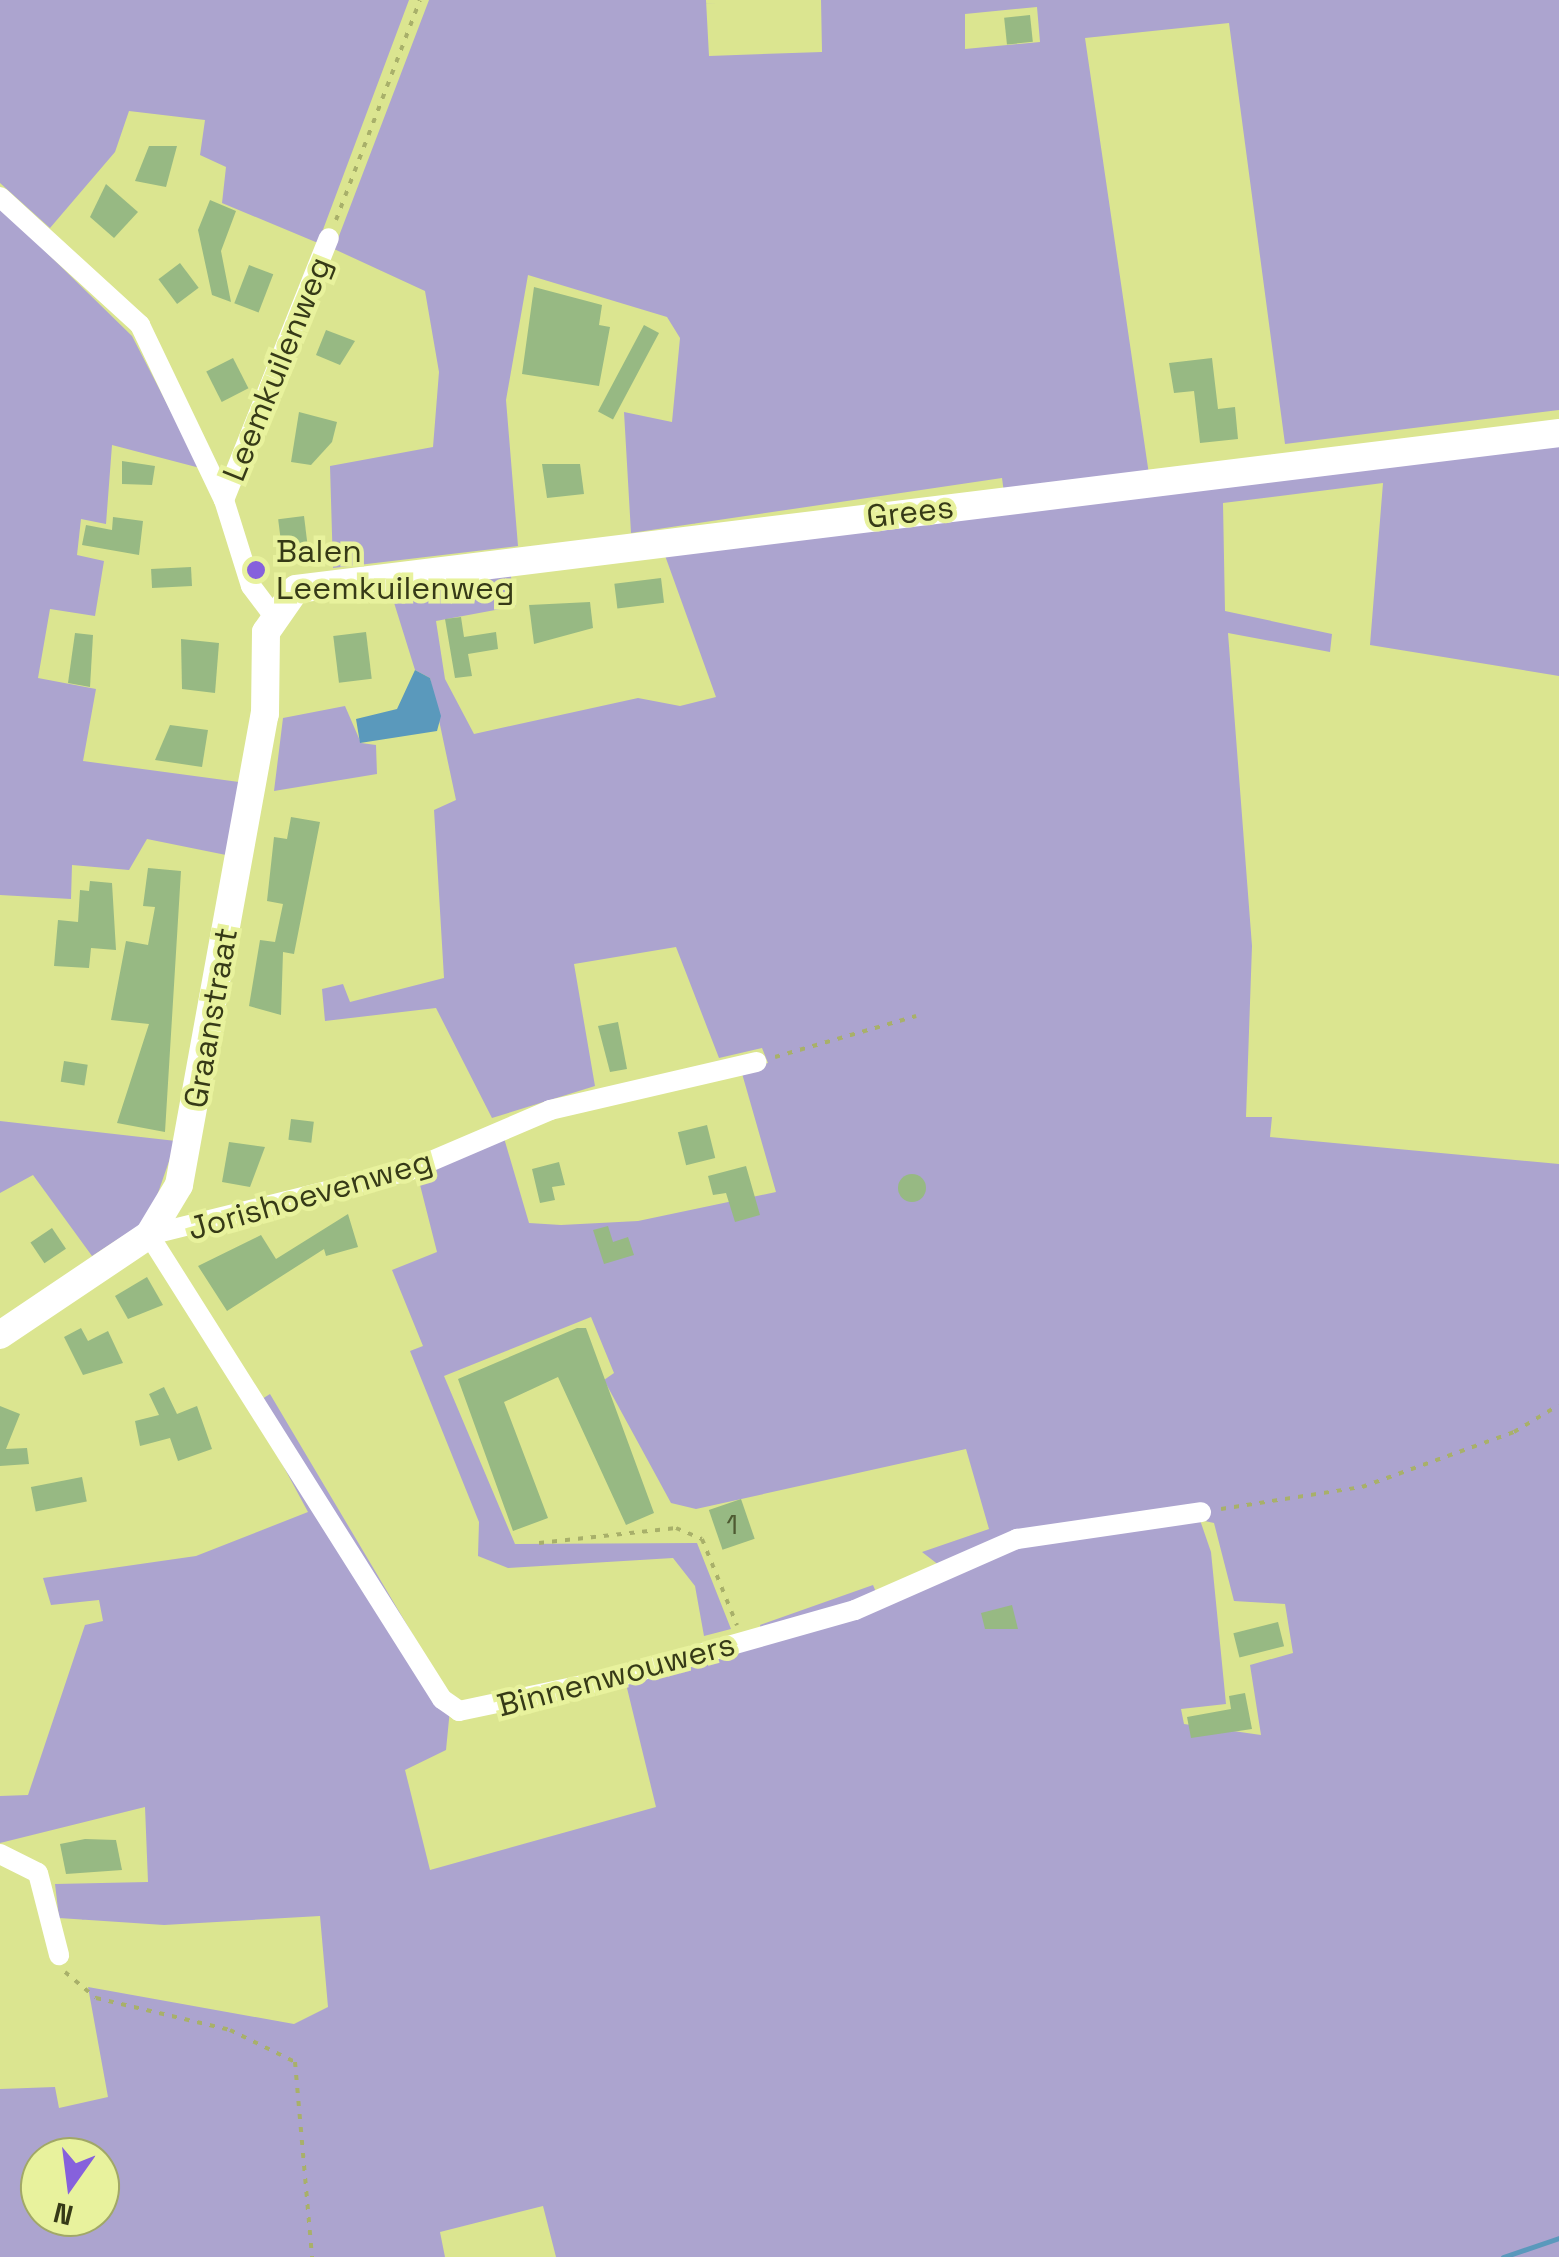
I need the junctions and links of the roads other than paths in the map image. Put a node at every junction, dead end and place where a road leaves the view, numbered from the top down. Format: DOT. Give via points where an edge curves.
graph roads {
  1 [pos="0,198"];
  2 [pos="329,238"];
  3 [pos="1559,433"];
  4 [pos="224,500"];
  5 [pos="272,615"];
  6 [pos="756,1062"];
  7 [pos="149,1236"];
  8 [pos="0,1336"];
  9 [pos="1201,1512"];
  10 [pos="0,1854"];
  11 [pos="59,1955"];
  1 -- 4 [label="street, Leemkuilenweg" via="140,325"];
  2 -- 4 [label="street, Leemkuilenweg"];
  3 -- 5 [label="street, Grees" via="306,586"];
  4 -- 5 [label="street, Leemkuilenweg" via="251,586"];
  5 -- 7 [label="street, Graanstraat" via="264,714 207,1056 179,1185"];
  6 -- 7 [label="street, Jorishoevenweg" via="550,1110 408,1170"];
  7 -- 8 [label="street, Graanstraat"];
  7 -- 9 [label="street, Binnenwouwers" via="442,1699 459,1711 854,1610 1017,1539"];
  10 -- 11 [label="street" via="38,1873"];
}
